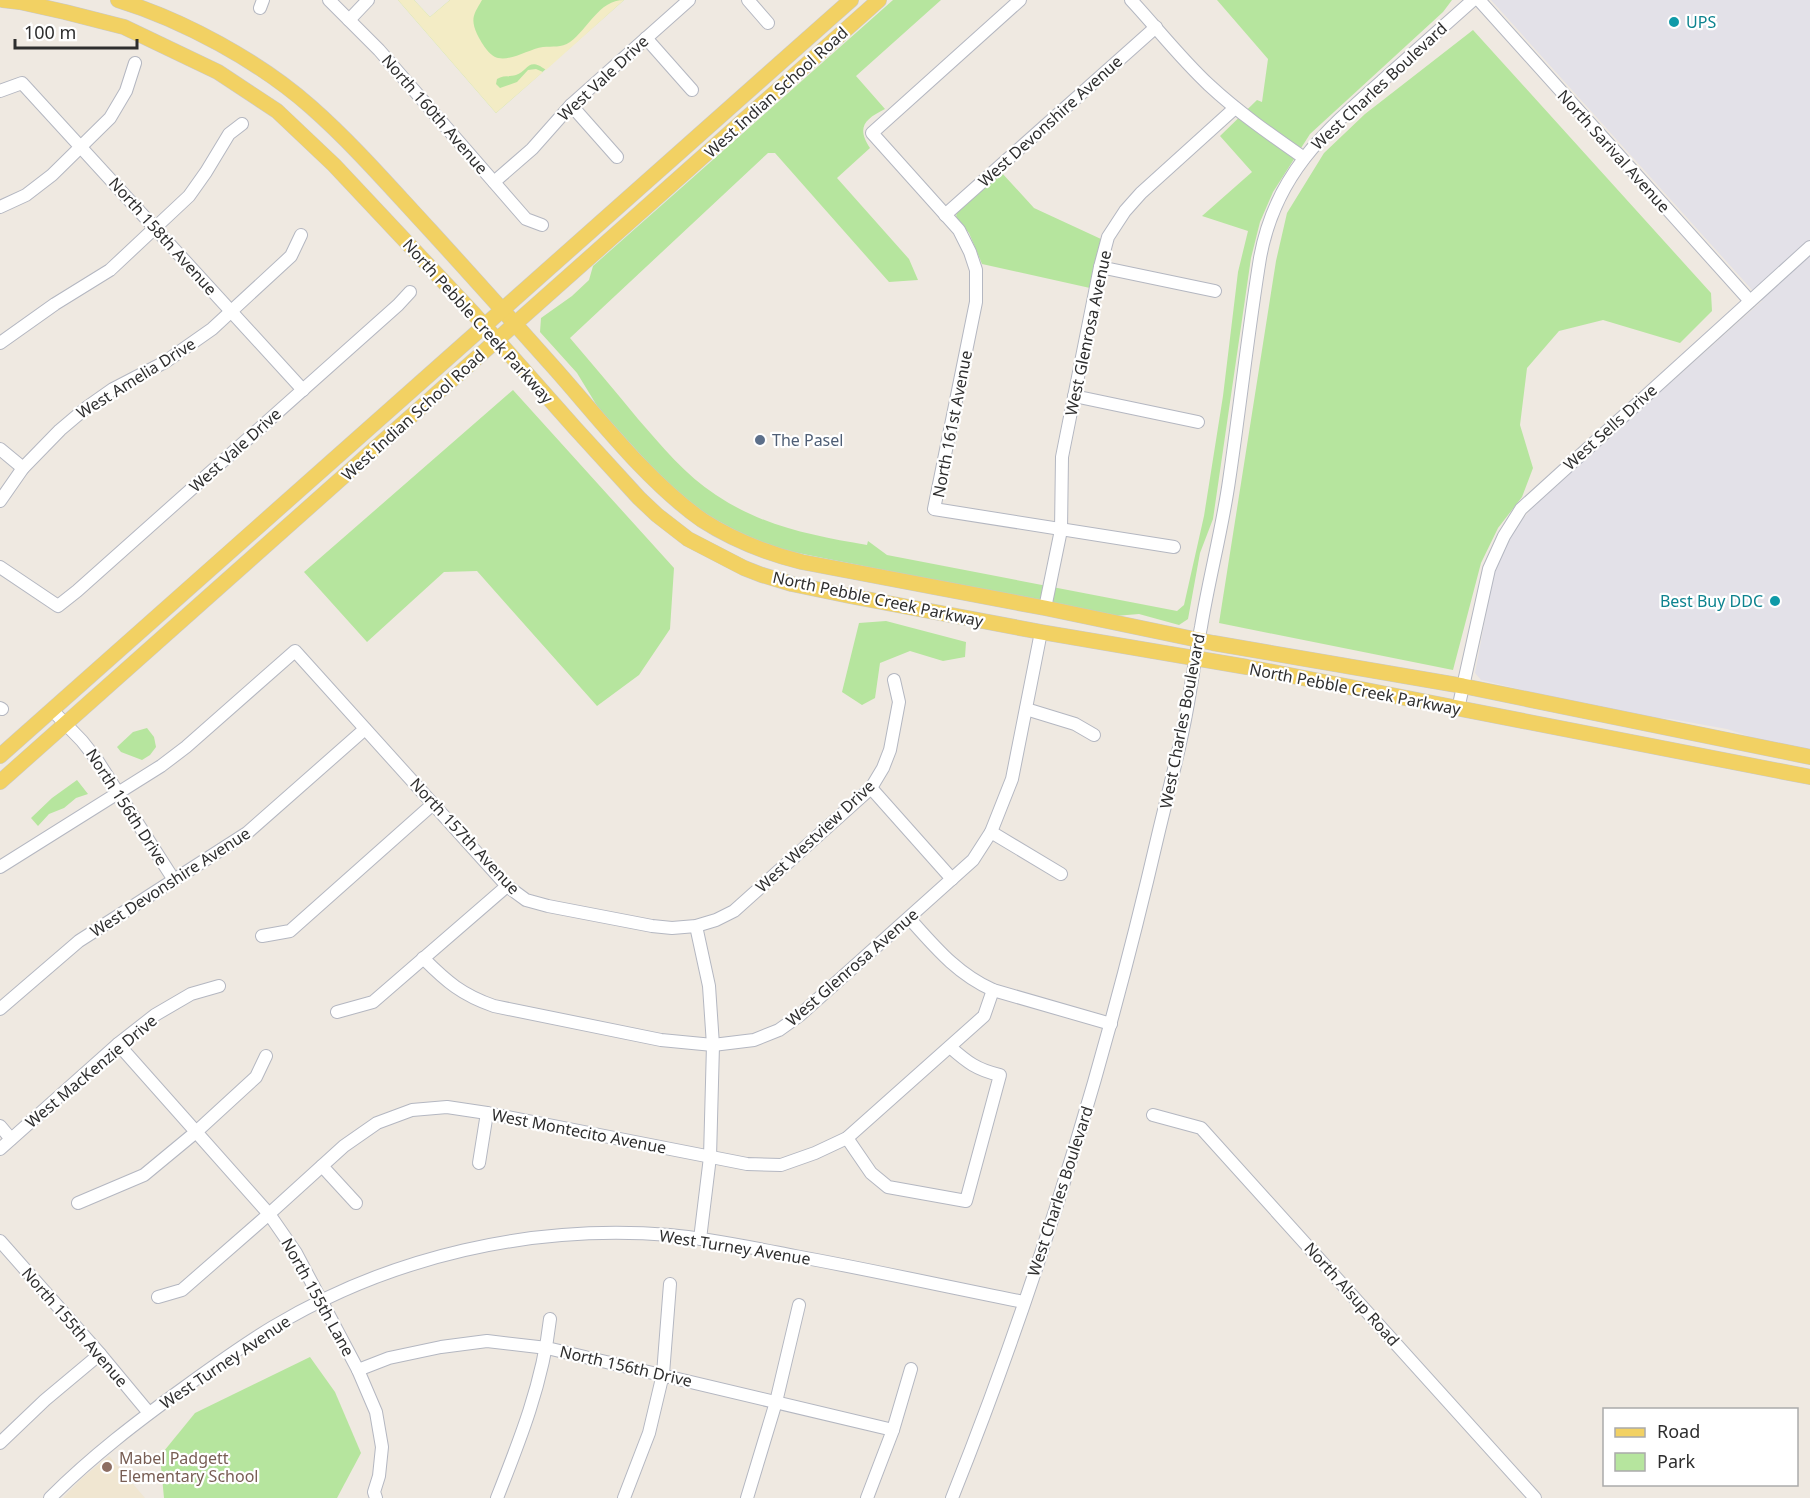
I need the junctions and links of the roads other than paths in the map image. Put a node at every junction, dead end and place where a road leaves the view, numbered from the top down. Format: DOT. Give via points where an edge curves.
graph roads {
  1 [pos="3,0"];
  2 [pos="118,0"];
  3 [pos="329,0"];
  4 [pos="368,0"];
  5 [pos="688,0"];
  6 [pos="748,0"];
  7 [pos="851,0"];
  8 [pos="879,0"];
  9 [pos="1020,0"];
  10 [pos="1131,0"];
  11 [pos="1473,0"];
  12 [pos="1479,0"];
  13 [pos="349,20"];
  14 [pos="768,23"];
  15 [pos="1156,27"];
  16 [pos="646,38"];
  17 [pos="135,63"];
  18 [pos="692,90"];
  19 [pos="0,91"];
  20 [pos="571,105"];
  21 [pos="1235,108"];
  22 [pos="242,124"];
  23 [pos="82,147"];
  24 [pos="617,157"];
  25 [pos="1304,158"];
  26 [pos="494,182"];
  27 [pos="0,207"];
  28 [pos="945,214"];
  29 [pos="542,225"];
  30 [pos="156,228"];
  31 [pos="301,235"];
  32 [pos="1810,247"];
  33 [pos="1100,267"];
  34 [pos="1215,291"];
  35 [pos="410,292"];
  36 [pos="1750,301"];
  37 [pos="502,310"];
  38 [pos="230,311"];
  39 [pos="515,324"];
  40 [pos="485,326"];
  41 [pos="497,340"];
  42 [pos="0,343"];
  43 [pos="303,390"];
  44 [pos="1074,396"];
  45 [pos="1198,422"];
  46 [pos="0,449"];
  47 [pos="23,468"];
  48 [pos="0,501"];
  49 [pos="720,530"];
  50 [pos="1061,530"];
  51 [pos="1174,547"];
  52 [pos="707,550"];
  53 [pos="0,567"];
  54 [pos="1046,608"];
  55 [pos="1041,632"];
  56 [pos="1198,639"];
  57 [pos="1196,659"];
  58 [pos="894,680"];
  59 [pos="1464,686"];
  60 [pos="1026,709"];
  61 [pos="1458,709"];
  62 [pos="52,710"];
  63 [pos="66,724"];
  64 [pos="365,729"];
  65 [pos="1094,735"];
  66 [pos="1736,742"];
  67 [pos="0,756"];
  68 [pos="1810,757"];
  69 [pos="1732,762"];
  70 [pos="1810,777"];
  71 [pos="0,782"];
  72 [pos="870,788"];
  73 [pos="119,793"];
  74 [pos="433,804"];
  75 [pos="991,832"];
  76 [pos="0,867"];
  77 [pos="1061,874"];
  78 [pos="952,879"];
  79 [pos="174,880"];
  80 [pos="507,886"];
  81 [pos="909,918"];
  82 [pos="696,926"];
  83 [pos="262,936"];
  84 [pos="423,958"];
  85 [pos="219,986"];
  86 [pos="993,990"];
  87 [pos="0,1009"];
  88 [pos="337,1012"];
  89 [pos="1111,1023"];
  90 [pos="118,1044"];
  91 [pos="712,1045"];
  92 [pos="950,1047"];
  93 [pos="266,1056"];
  94 [pos="487,1113"];
  95 [pos="1153,1115"];
  96 [pos="0,1126"];
  97 [pos="196,1132"];
  98 [pos="847,1138"];
  99 [pos="11,1139"];
  100 [pos="0,1149"];
  101 [pos="710,1157"];
  102 [pos="479,1163"];
  103 [pos="322,1166"];
  104 [pos="78,1203"];
  105 [pos="356,1203"];
  106 [pos="269,1214"];
  107 [pos="700,1239"];
  108 [pos="0,1241"];
  109 [pos="670,1284"];
  110 [pos="158,1297"];
  111 [pos="323,1300"];
  112 [pos="1024,1302"];
  113 [pos="799,1305"];
  114 [pos="550,1319"];
  115 [pos="547,1348"];
  116 [pos="100,1354"];
  117 [pos="911,1369"];
  118 [pos="358,1370"];
  119 [pos="663,1374"];
  120 [pos="776,1402"];
  121 [pos="149,1413"];
  122 [pos="893,1430"];
  123 [pos="2,1437"];
  124 [pos="50,1498"];
  125 [pos="376,1498"];
  126 [pos="497,1498"];
  127 [pos="624,1498"];
  128 [pos="747,1498"];
  129 [pos="867,1498"];
  130 [pos="952,1498"];
  131 [pos="1535,1498"];
  1 -- 40 [label="main road, North Pebble Creek Parkway" via="123,27 218,72 252,93 334,165"];
  2 -- 37 [label="main road, North Pebble Creek Parkway" via="147,9 222,46 279,81 310,106"];
  3 -- 13 [label="street, North 160th Avenue"];
  4 -- 13 [label="street"];
  5 -- 16 [label="street, West Vale Drive"];
  6 -- 14 [label="street"];
  7 -- 37 [label="main road, West Indian School Road"];
  8 -- 39 [label="main road, West Indian School Road"];
  9 -- 28 [label="street, North 161st Avenue" via="872,133"];
  10 -- 15 [label="street"];
  11 -- 25 [label="street, West Charles Boulevard" via="1334,124"];
  12 -- 36 [label="street, North Sarival Avenue"];
  13 -- 26 [label="street, North 160th Avenue"];
  15 -- 21 [label="street"];
  15 -- 28 [label="street, West Devonshire Avenue"];
  16 -- 18 [label="street"];
  16 -- 20 [label="street, West Vale Drive"];
  17 -- 23 [label="street" via="126,91 110,118"];
  19 -- 23 [label="street, North 158th Avenue" via="21,83"];
  20 -- 24 [label="street"];
  20 -- 26 [label="street, West Vale Drive" via="532,149"];
  21 -- 25 [label="street"];
  21 -- 33 [label="street, West Glenrosa Avenue" via="1141,193 1114,224"];
  22 -- 30 [label="street" via="229,134 189,196"];
  23 -- 27 [label="street" via="26,195"];
  23 -- 30 [label="street, North 158th Avenue"];
  25 -- 56 [label="street, West Charles Boulevard" via="1284,189 1263,242 1228,484"];
  26 -- 29 [label="street, North 160th Avenue" via="526,219"];
  28 -- 50 [label="street, North 161st Avenue" via="970,252 976,270 976,302 934,509"];
  30 -- 38 [label="street, North 158th Avenue"];
  30 -- 42 [label="street" via="110,270"];
  31 -- 38 [label="street, West Amelia Drive" via="291,256"];
  32 -- 36 [label="street, West Sells Drive"];
  33 -- 34 [label="street"];
  33 -- 44 [label="street, West Glenrosa Avenue"];
  35 -- 43 [label="street, West Vale Drive"];
  36 -- 59 [label="street, West Sells Drive" via="1521,509 1489,569"];
  37 -- 39 [label="main road, North Pebble Creek Parkway"];
  37 -- 40 [label="main road, West Indian School Road"];
  38 -- 43 [label="street, North 158th Avenue"];
  38 -- 47 [label="street, West Amelia Drive" via="172,357 86,408"];
  39 -- 41 [label="main road, West Indian School Road"];
  39 -- 49 [label="main road, North Pebble Creek Parkway" via="651,477"];
  40 -- 41 [label="main road, North Pebble Creek Parkway"];
  40 -- 62 [label="main road, West Indian School Road"];
  41 -- 52 [label="main road, North Pebble Creek Parkway" via="639,498 669,525"];
  41 -- 63 [label="main road, West Indian School Road"];
  43 -- 53 [label="street, West Vale Drive" via="58,606"];
  44 -- 45 [label="street"];
  44 -- 50 [label="street, West Glenrosa Avenue" via="1062,457"];
  46 -- 47 [label="street"];
  47 -- 48 [label="street, West Amelia Drive"];
  49 -- 52 [label="main road"];
  49 -- 54 [label="main road, North Pebble Creek Parkway" via="766,552 802,562"];
  50 -- 51 [label="street, North 161st Avenue"];
  50 -- 54 [label="street, West Glenrosa Avenue"];
  52 -- 55 [label="main road, North Pebble Creek Parkway" via="792,584"];
  54 -- 56 [label="main road, North Pebble Creek Parkway"];
  55 -- 57 [label="main road, North Pebble Creek Parkway"];
  55 -- 60 [label="street, West Glenrosa Avenue"];
  56 -- 57 [label="street, West Charles Boulevard"];
  56 -- 59 [label="main road, North Pebble Creek Parkway"];
  57 -- 61 [label="main road, North Pebble Creek Parkway"];
  57 -- 89 [label="street, West Charles Boulevard" via="1182,737"];
  58 -- 72 [label="street, West Westview Drive" via="899,702 890,750"];
  59 -- 61 [label="street, West Sells Drive"];
  59 -- 66 [label="main road, North Pebble Creek Parkway"];
  60 -- 65 [label="street" via="1075,724"];
  60 -- 75 [label="street, West Glenrosa Avenue" via="1012,778"];
  61 -- 69 [label="main road, North Pebble Creek Parkway"];
  62 -- 63 [label="street, North 156th Drive"];
  62 -- 67 [label="main road, West Indian School Road"];
  63 -- 71 [label="main road, West Indian School Road"];
  63 -- 73 [label="street, North 156th Drive"];
  64 -- 73 [label="street, North 157th Avenue" via="294,651 174,757"];
  64 -- 74 [label="street, North 157th Avenue"];
  64 -- 79 [label="street, West Devonshire Avenue" via="246,833"];
  66 -- 68 [label="main road, North Pebble Creek Parkway"];
  66 -- 69 [label="main road"];
  69 -- 70 [label="main road, North Pebble Creek Parkway"];
  72 -- 78 [label="street"];
  72 -- 82 [label="street, West Westview Drive" via="734,911"];
  73 -- 76 [label="street"];
  73 -- 79 [label="street, North 156th Drive"];
  74 -- 80 [label="street, North 157th Avenue"];
  74 -- 83 [label="street" via="290,931"];
  75 -- 77 [label="street"];
  75 -- 78 [label="street, West Glenrosa Avenue" via="973,860"];
  78 -- 81 [label="street, West Glenrosa Avenue"];
  79 -- 87 [label="street, West Devonshire Avenue" via="80,941"];
  80 -- 82 [label="street, North 157th Avenue" via="526,900 548,906 652,926"];
  80 -- 84 [label="street"];
  81 -- 86 [label="street" via="962,972"];
  81 -- 91 [label="street, West Glenrosa Avenue" via="779,1030 754,1040"];
  82 -- 91 [label="street" via="709,986"];
  84 -- 88 [label="street" via="373,1002"];
  84 -- 91 [label="street, West Glenrosa Avenue" via="458,990 494,1006 661,1040"];
  85 -- 90 [label="street, West MacKenzie Drive" via="191,994 155,1015"];
  86 -- 89 [label="street"];
  86 -- 92 [label="street, West Montecito Avenue" via="984,1016"];
  89 -- 112 [label="street, West Charles Boulevard"];
  90 -- 97 [label="street, North 155th Lane"];
  90 -- 99 [label="street, West MacKenzie Drive"];
  91 -- 101 [label="street"];
  92 -- 98 [label="street, West Montecito Avenue"];
  92 -- 98 [label="street" via="969,1064 1000,1075 966,1201 888,1187 871,1173"];
  93 -- 97 [label="street" via="256,1077"];
  94 -- 101 [label="street, West Montecito Avenue"];
  94 -- 102 [label="street"];
  94 -- 103 [label="street, West Montecito Avenue" via="447,1107 412,1110 377,1123"];
  95 -- 131 [label="street, North Alsup Road" via="1201,1128"];
  96 -- 99 [label="street"];
  97 -- 104 [label="street" via="144,1175"];
  97 -- 106 [label="street, North 155th Lane"];
  98 -- 101 [label="street, West Montecito Avenue" via="781,1165"];
  99 -- 100 [label="street, West MacKenzie Drive"];
  101 -- 107 [label="street"];
  103 -- 105 [label="street"];
  103 -- 106 [label="street, West Montecito Avenue"];
  106 -- 110 [label="street, West Montecito Avenue" via="182,1290"];
  106 -- 111 [label="street, North 155th Lane"];
  107 -- 111 [label="street, West Turney Avenue" via="617,1233 514,1240 414,1264"];
  107 -- 112 [label="street, West Turney Avenue"];
  108 -- 116 [label="street, North 155th Avenue"];
  109 -- 119 [label="street"];
  111 -- 118 [label="street, North 155th Lane"];
  111 -- 121 [label="street, West Turney Avenue" via="263,1333"];
  112 -- 130 [label="street, West Charles Boulevard"];
  113 -- 120 [label="street"];
  114 -- 115 [label="street"];
  115 -- 118 [label="street, North 156th Drive" via="487,1341 389,1358"];
  115 -- 119 [label="street, North 156th Drive"];
  115 -- 126 [label="street" via="527,1421"];
  116 -- 121 [label="street, North 155th Avenue"];
  116 -- 123 [label="street"];
  117 -- 122 [label="street"];
  118 -- 125 [label="street, North 155th Lane" via="376,1412 382,1447"];
  119 -- 120 [label="street, North 156th Drive"];
  119 -- 127 [label="street" via="649,1433"];
  120 -- 122 [label="street, North 156th Drive"];
  120 -- 128 [label="street"];
  121 -- 124 [label="street, West Turney Avenue" via="109,1443"];
  122 -- 129 [label="street"];
}
